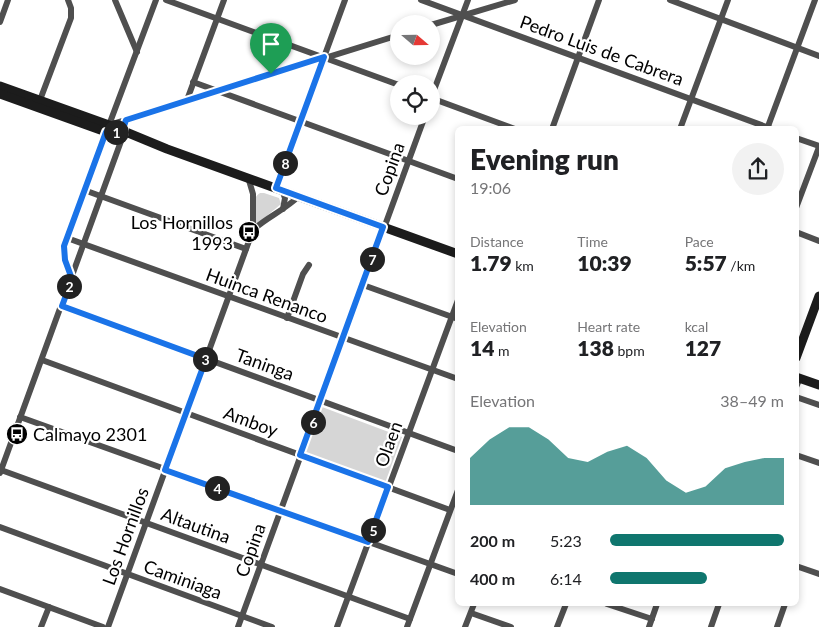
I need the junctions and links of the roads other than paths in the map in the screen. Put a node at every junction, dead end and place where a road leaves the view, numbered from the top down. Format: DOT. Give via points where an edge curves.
graph roads {
  1 [pos="8,0"];
  2 [pos="67,0"];
  3 [pos="115,0"];
  4 [pos="156,0"];
  5 [pos="166,0"];
  6 [pos="224,0"];
  7 [pos="345,0"];
  8 [pos="421,0"];
  9 [pos="468,0"];
  10 [pos="515,0"];
  11 [pos="600,0"];
  12 [pos="670,0"];
  13 [pos="728,0"];
  14 [pos="815,0"];
  15 [pos="462,16"];
  16 [pos="217,19"];
  17 [pos="721,19"];
  18 [pos="0,22"];
  19 [pos="440,23"];
  20 [pos="390,38"];
  21 [pos="798,48"];
  22 [pos="137,52"];
  23 [pos="819,56"];
  24 [pos="324,57"];
  25 [pos="578,57"];
  26 [pos="440,75"];
  27 [pos="193,82"];
  28 [pos="390,82"];
  29 [pos="0,86"];
  30 [pos="218,91"];
  31 [pos="0,94"];
  32 [pos="691,99"];
  33 [pos="40,100"];
  34 [pos="187,100"];
  35 [pos="440,101"];
  36 [pos="126,120"];
  37 [pos="301,121"];
  38 [pos="422,125"];
  39 [pos="507,126"];
  40 [pos="553,126"];
  41 [pos="681,126"];
  42 [pos="764,126"];
  43 [pos="770,126"];
  44 [pos="107,129"];
  45 [pos="124,133"];
  46 [pos="799,139"];
  47 [pos="819,146"];
  48 [pos="408,161"];
  49 [pos="248,177"];
  50 [pos="455,178"];
  51 [pos="266,184"];
  52 [pos="279,189"];
  53 [pos="84,190"];
  54 [pos="253,194"];
  55 [pos="299,196"];
  56 [pos="101,197"];
  57 [pos="799,200"];
  58 [pos="283,209"];
  59 [pos="383,227"];
  60 [pos="253,230"];
  61 [pos="799,233"];
  62 [pos="67,238"];
  63 [pos="819,241"];
  64 [pos="84,244"];
  65 [pos="246,249"];
  66 [pos="455,253"];
  67 [pos="309,265"];
  68 [pos="72,279"];
  69 [pos="363,285"];
  70 [pos="819,296"];
  71 [pos="228,297"];
  72 [pos="62,306"];
  73 [pos="287,318"];
  74 [pos="454,318"];
  75 [pos="343,338"];
  76 [pos="799,350"];
  77 [pos="206,359"];
  78 [pos="42,360"];
  79 [pos="432,370"];
  80 [pos="455,378"];
  81 [pos="799,381"];
  82 [pos="819,385"];
  83 [pos="799,398"];
  84 [pos="321,400"];
  85 [pos="819,405"];
  86 [pos="186,413"];
  87 [pos="20,417"];
  88 [pos="408,433"];
  89 [pos="455,450"];
  90 [pos="300,455"];
  91 [pos="799,456"];
  92 [pos="819,463"];
  93 [pos="165,470"];
  94 [pos="0,471"];
  95 [pos="388,487"];
  96 [pos="455,498"];
  97 [pos="450,510"];
  98 [pos="280,511"];
  99 [pos="146,523"];
  100 [pos="0,527"];
  101 [pos="368,542"];
  102 [pos="430,564"];
  103 [pos="261,565"];
  104 [pos="799,569"];
  105 [pos="455,573"];
  106 [pos="127,574"];
  107 [pos="819,574"];
  108 [pos="0,589"];
  109 [pos="348,597"];
  110 [pos="473,606"];
  111 [pos="565,606"];
  112 [pos="614,606"];
  113 [pos="656,606"];
  114 [pos="718,606"];
  115 [pos="785,606"];
  116 [pos="49,607"];
  117 [pos="471,613"];
  118 [pos="242,616"];
  119 [pos="410,619"];
  120 [pos="652,620"];
  121 [pos="42,627"];
  122 [pos="104,627"];
  123 [pos="108,627"];
  124 [pos="238,627"];
  125 [pos="272,627"];
  126 [pos="337,627"];
  127 [pos="407,627"];
  128 [pos="466,627"];
  129 [pos="510,627"];
  130 [pos="558,627"];
  131 [pos="649,627"];
  132 [pos="711,627"];
  133 [pos="777,627"];
  1 -- 18 [label="street"];
  2 -- 33 [label="street" via="71,18"];
  3 -- 22 [label="street"];
  4 -- 22 [label="street"];
  5 -- 16 [label="street"];
  6 -- 16 [label="street"];
  7 -- 24 [label="street"];
  8 -- 15 [label="street, Pedro Luis de Cabrera"];
  9 -- 15 [label="street"];
  10 -- 15 [label="street"];
  11 -- 25 [label="street"];
  12 -- 17 [label="street"];
  13 -- 17 [label="street"];
  14 -- 21 [label="street"];
  15 -- 19 [label="street"];
  15 -- 25 [label="street, Pedro Luis de Cabrera"];
  15 -- 26 [label="street"];
  16 -- 24 [label="street"];
  16 -- 27 [label="street"];
  17 -- 21 [label="street"];
  17 -- 32 [label="street"];
  20 -- 24 [label="street"];
  21 -- 23 [label="street"];
  21 -- 43 [label="street"];
  22 -- 44 [label="street"];
  24 -- 28 [label="street"];
  24 -- 30 [label="street"];
  24 -- 37 [label="street"];
  25 -- 32 [label="street, Pedro Luis de Cabrera"];
  25 -- 40 [label="street"];
  27 -- 30 [label="street"];
  27 -- 34 [label="street"];
  29 -- 33 [label="main road"];
  30 -- 34 [label="street"];
  30 -- 37 [label="street"];
  31 -- 44 [label="main road"];
  32 -- 41 [label="street"];
  32 -- 42 [label="street, Pedro Luis de Cabrera"];
  33 -- 44 [label="main road"];
  34 -- 36 [label="street"];
  35 -- 39 [label="street"];
  36 -- 44 [label="street"];
  36 -- 45 [label="street"];
  37 -- 48 [label="street"];
  37 -- 52 [label="street"];
  38 -- 48 [label="street, Copina"];
  44 -- 45 [label="main road"];
  44 -- 53 [label="street"];
  45 -- 49 [label="main road"];
  45 -- 56 [label="street"];
  46 -- 47 [label="street"];
  47 -- 57 [label="street"];
  48 -- 50 [label="street"];
  48 -- 59 [label="street, Copina"];
  49 -- 51 [label="main road"];
  49 -- 54 [label="street, Los Hornillos"];
  51 -- 52 [label="main road"];
  51 -- 54 [label="street"];
  52 -- 55 [label="main road"];
  52 -- 58 [label="street" via="285,198"];
  53 -- 56 [label="street"];
  53 -- 62 [label="street"];
  54 -- 60 [label="street, Los Hornillos"];
  55 -- 58 [label="street"];
  55 -- 59 [label="main road"];
  56 -- 64 [label="street"];
  56 -- 65 [label="street"];
  58 -- 60 [label="street"];
  59 -- 66 [label="main road"];
  59 -- 69 [label="street, Copina"];
  60 -- 65 [label="street, Los Hornillos"];
  61 -- 63 [label="street"];
  62 -- 64 [label="street, Huinca Renanco"];
  62 -- 68 [label="street" via="65,260"];
  64 -- 68 [label="street"];
  64 -- 71 [label="street, Huinca Renanco"];
  65 -- 71 [label="street, Los Hornillos"];
  67 -- 73 [label="street"];
  68 -- 72 [label="street"];
  69 -- 74 [label="street"];
  69 -- 75 [label="street, Copina"];
  70 -- 76 [label="main road"];
  71 -- 73 [label="street, Huinca Renanco"];
  71 -- 77 [label="street, Los Hornillos"];
  72 -- 77 [label="street, Taninga"];
  72 -- 78 [label="street"];
  73 -- 75 [label="street, Huinca Renanco"];
  74 -- 79 [label="street, Olaen"];
  75 -- 79 [label="street, Huinca Renanco"];
  75 -- 84 [label="street, Copina"];
  77 -- 84 [label="street, Taninga"];
  77 -- 86 [label="street, Los Hornillos"];
  78 -- 86 [label="street, Amboy"];
  78 -- 87 [label="street"];
  79 -- 80 [label="street, Huinca Renanco"];
  79 -- 88 [label="street, Olaen"];
  81 -- 82 [label="main road"];
  83 -- 85 [label="street"];
  84 -- 88 [label="street, Taninga"];
  84 -- 90 [label="street, Copina"];
  86 -- 90 [label="street, Amboy"];
  86 -- 93 [label="street, Los Hornillos"];
  87 -- 93 [label="street"];
  87 -- 94 [label="street"];
  88 -- 89 [label="street, Taninga"];
  88 -- 95 [label="street, Olaen"];
  90 -- 95 [label="street, Amboy"];
  90 -- 98 [label="street, Copina"];
  91 -- 92 [label="street"];
  93 -- 98 [label="street"];
  93 -- 99 [label="street, Los Hornillos"];
  94 -- 99 [label="street, Altautina"];
  95 -- 97 [label="street, Amboy"];
  95 -- 101 [label="street, Olaen"];
  96 -- 97 [label="street"];
  97 -- 102 [label="street"];
  98 -- 101 [label="street"];
  98 -- 103 [label="street, Copina"];
  99 -- 103 [label="street, Altautina"];
  99 -- 106 [label="street, Los Hornillos"];
  100 -- 106 [label="street, Caminiaga"];
  101 -- 102 [label="street"];
  101 -- 109 [label="street, Olaen"];
  102 -- 105 [label="street"];
  102 -- 119 [label="street"];
  103 -- 109 [label="street, Altautina"];
  103 -- 118 [label="street, Copina"];
  104 -- 107 [label="street"];
  106 -- 118 [label="street, Caminiaga"];
  106 -- 123 [label="street, Los Hornillos"];
  108 -- 116 [label="street"];
  109 -- 119 [label="street, Altautina"];
  109 -- 126 [label="street, Olaen"];
  110 -- 117 [label="street"];
  111 -- 130 [label="street"];
  112 -- 120 [label="street"];
  113 -- 120 [label="street"];
  114 -- 132 [label="street"];
  115 -- 133 [label="street"];
  116 -- 121 [label="street"];
  116 -- 122 [label="street"];
  117 -- 128 [label="street"];
  117 -- 129 [label="street"];
  118 -- 124 [label="street, Copina"];
  118 -- 125 [label="street, Caminiaga"];
  119 -- 127 [label="street"];
  120 -- 131 [label="street"];
}
